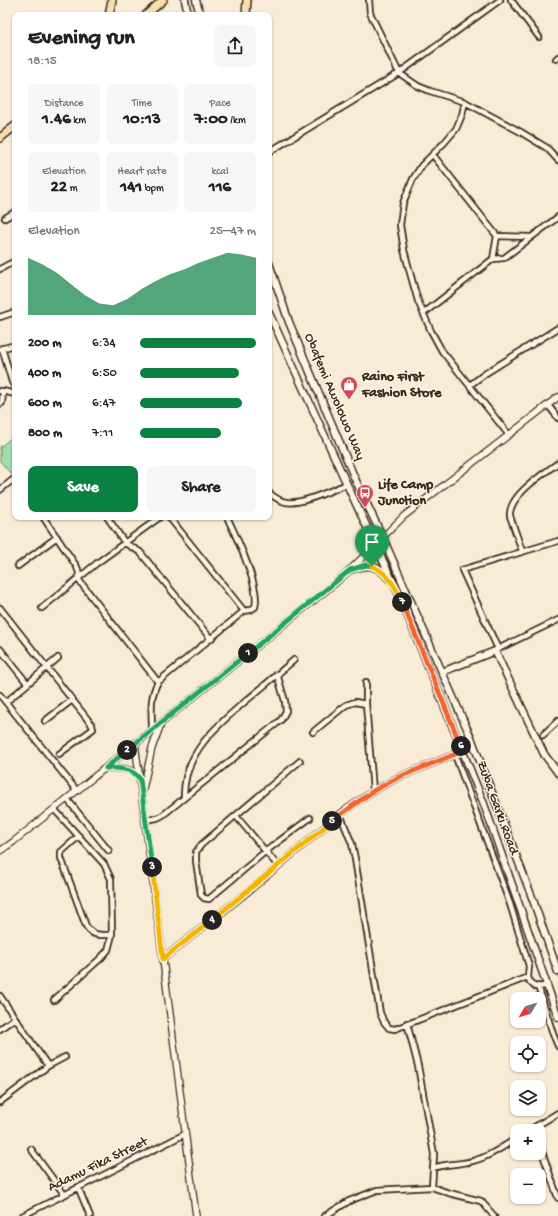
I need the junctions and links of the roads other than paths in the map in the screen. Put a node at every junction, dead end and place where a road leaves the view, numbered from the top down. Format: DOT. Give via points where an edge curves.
graph roads {
  1 [pos="112,0"];
  2 [pos="164,0"];
  3 [pos="185,0"];
  4 [pos="196,0"];
  5 [pos="247,0"];
  6 [pos="369,0"];
  7 [pos="500,0"];
  8 [pos="511,0"];
  9 [pos="110,12"];
  10 [pos="150,12"];
  11 [pos="187,12"];
  12 [pos="199,12"];
  13 [pos="246,12"];
  14 [pos="539,37"];
  15 [pos="399,73"];
  16 [pos="465,102"];
  17 [pos="12,129"];
  18 [pos="0,138"];
  19 [pos="272,150"];
  20 [pos="433,155"];
  21 [pos="558,160"];
  22 [pos="12,214"];
  23 [pos="558,217"];
  24 [pos="6,218"];
  25 [pos="497,236"];
  26 [pos="531,237"];
  27 [pos="493,259"];
  28 [pos="12,263"];
  29 [pos="0,269"];
  30 [pos="272,272"];
  31 [pos="12,313"];
  32 [pos="424,313"];
  33 [pos="0,317"];
  34 [pos="272,320"];
  35 [pos="558,328"];
  36 [pos="12,346"];
  37 [pos="1,349"];
  38 [pos="12,379"];
  39 [pos="470,385"];
  40 [pos="2,391"];
  41 [pos="12,393"];
  42 [pos="558,396"];
  43 [pos="0,404"];
  44 [pos="548,405"];
  45 [pos="558,418"];
  46 [pos="509,435"];
  47 [pos="558,463"];
  48 [pos="12,480"];
  49 [pos="347,484"];
  50 [pos="0,490"];
  51 [pos="272,496"];
  52 [pos="45,520"];
  53 [pos="109,520"];
  54 [pos="156,520"];
  55 [pos="171,520"];
  56 [pos="228,520"];
  57 [pos="57,537"];
  58 [pos="383,538"];
  59 [pos="558,541"];
  60 [pos="125,543"];
  61 [pos="375,545"];
  62 [pos="522,551"];
  63 [pos="18,566"];
  64 [pos="350,570"];
  65 [pos="78,579"];
  66 [pos="398,591"];
  67 [pos="0,608"];
  68 [pos="42,608"];
  69 [pos="244,611"];
  70 [pos="558,622"];
  71 [pos="211,639"];
  72 [pos="0,649"];
  73 [pos="496,650"];
  74 [pos="58,658"];
  75 [pos="294,660"];
  76 [pos="47,667"];
  77 [pos="442,672"];
  78 [pos="277,674"];
  79 [pos="158,682"];
  80 [pos="366,682"];
  81 [pos="27,683"];
  82 [pos="0,694"];
  83 [pos="72,700"];
  84 [pos="6,702"];
  85 [pos="366,704"];
  86 [pos="45,721"];
  87 [pos="163,721"];
  88 [pos="558,721"];
  89 [pos="152,730"];
  90 [pos="313,732"];
  91 [pos="543,735"];
  92 [pos="135,743"];
  93 [pos="463,751"];
  94 [pos="60,754"];
  95 [pos="455,754"];
  96 [pos="300,761"];
  97 [pos="106,768"];
  98 [pos="558,773"];
  99 [pos="140,779"];
  100 [pos="77,791"];
  101 [pos="373,791"];
  102 [pos="143,794"];
  103 [pos="184,797"];
  104 [pos="68,799"];
  105 [pos="54,809"];
  106 [pos="340,814"];
  107 [pos="236,816"];
  108 [pos="310,818"];
  109 [pos="146,820"];
  110 [pos="79,836"];
  111 [pos="0,851"];
  112 [pos="109,851"];
  113 [pos="266,851"];
  114 [pos="278,866"];
  115 [pos="112,935"];
  116 [pos="163,959"];
  117 [pos="558,972"];
  118 [pos="528,977"];
  119 [pos="538,986"];
  120 [pos="547,986"];
  121 [pos="0,996"];
  122 [pos="54,1000"];
  123 [pos="558,1017"];
  124 [pos="15,1018"];
  125 [pos="407,1023"];
  126 [pos="0,1029"];
  127 [pos="558,1046"];
  128 [pos="65,1057"];
  129 [pos="48,1066"];
  130 [pos="0,1102"];
  131 [pos="558,1113"];
  132 [pos="542,1124"];
  133 [pos="185,1134"];
  134 [pos="510,1142"];
  135 [pos="30,1149"];
  136 [pos="545,1160"];
  137 [pos="433,1168"];
  138 [pos="78,1187"];
  139 [pos="432,1187"];
  140 [pos="64,1194"];
  141 [pos="558,1198"];
  142 [pos="22,1216"];
  143 [pos="90,1216"];
  144 [pos="196,1216"];
  145 [pos="326,1216"];
  146 [pos="494,1216"];
  1 -- 9 [label="main road"];
  2 -- 10 [label="main road"];
  3 -- 11 [label="main road"];
  4 -- 12 [label="main road"];
  5 -- 13 [label="main road"];
  6 -- 15 [label="street" via="370,13"];
  7 -- 15 [label="street"];
  8 -- 14 [label="street"];
  15 -- 16 [label="street" via="430,92"];
  15 -- 19 [label="street"];
  16 -- 20 [label="street" via="456,129"];
  16 -- 21 [label="street" via="536,141"];
  17 -- 18 [label="main road"];
  20 -- 25 [label="street"];
  20 -- 32 [label="street" via="422,165 413,179 403,203 400,226 412,280"];
  22 -- 24 [label="street"];
  23 -- 26 [label="street"];
  25 -- 26 [label="street"];
  25 -- 27 [label="street"];
  26 -- 27 [label="street" via="504,258"];
  27 -- 32 [label="street"];
  28 -- 29 [label="street"];
  30 -- 58 [label="main road, Obafemi Awolowo Way" via="292,329 355,479"];
  31 -- 33 [label="street"];
  32 -- 39 [label="street" via="442,351"];
  34 -- 49 [label="main road, Obafemi Awolowo Way"];
  35 -- 39 [label="street"];
  36 -- 37 [label="street"];
  37 -- 38 [label="street"];
  39 -- 46 [label="street"];
  40 -- 41 [label="street"];
  40 -- 43 [label="street"];
  42 -- 44 [label="street"];
  44 -- 45 [label="street"];
  44 -- 46 [label="street"];
  46 -- 58 [label="street" via="404,516"];
  47 -- 62 [label="street" via="533,482 511,506 510,516"];
  48 -- 50 [label="street"];
  49 -- 51 [label="street" via="295,503 284,502"];
  49 -- 61 [label="main road, Obafemi Awolowo Way"];
  52 -- 57 [label="street"];
  53 -- 60 [label="street"];
  54 -- 60 [label="street"];
  55 -- 69 [label="street"];
  56 -- 69 [label="street" via="256,592 255,607"];
  57 -- 63 [label="street"];
  57 -- 65 [label="street" via="77,567"];
  58 -- 61 [label="street"];
  58 -- 77 [label="main road, Zuba Garki Road"];
  59 -- 62 [label="street"];
  60 -- 65 [label="street"];
  60 -- 71 [label="street" via="140,552"];
  61 -- 64 [label="street"];
  61 -- 66 [label="main road, Zuba Garki Road"];
  62 -- 73 [label="street" via="462,570"];
  64 -- 66 [label="main road" via="366,565 372,566 383,572"];
  64 -- 87 [label="street"];
  65 -- 68 [label="street"];
  65 -- 79 [label="street"];
  66 -- 93 [label="main road, Zuba Garki Road"];
  67 -- 76 [label="street"];
  69 -- 71 [label="street"];
  70 -- 73 [label="street"];
  71 -- 79 [label="street"];
  72 -- 81 [label="street"];
  73 -- 77 [label="main road"];
  73 -- 98 [label="main road" via="544,754"];
  74 -- 76 [label="street"];
  75 -- 78 [label="street"];
  76 -- 81 [label="street"];
  76 -- 83 [label="street"];
  77 -- 117 [label="main road, Zuba Garki Road" via="472,740"];
  78 -- 103 [label="street" via="219,723 198,748 186,773"];
  78 -- 103 [label="street" via="286,711 281,720"];
  79 -- 89 [label="street" via="151,698"];
  80 -- 85 [label="street"];
  81 -- 84 [label="street"];
  82 -- 84 [label="street"];
  83 -- 86 [label="street"];
  83 -- 94 [label="street" via="92,729"];
  84 -- 100 [label="street"];
  85 -- 90 [label="street" via="355,702 346,705"];
  85 -- 101 [label="street"];
  87 -- 89 [label="street"];
  87 -- 102 [label="street" via="156,736"];
  88 -- 91 [label="street"];
  89 -- 92 [label="street"];
  92 -- 97 [label="street"];
  92 -- 99 [label="street"];
  93 -- 95 [label="street"];
  93 -- 120 [label="main road, Zuba Garki Road"];
  95 -- 101 [label="street" via="399,777"];
  95 -- 118 [label="street" via="510,904 529,966"];
  96 -- 107 [label="street"];
  97 -- 99 [label="street" via="132,771"];
  97 -- 100 [label="street"];
  99 -- 102 [label="street"];
  100 -- 104 [label="street"];
  101 -- 106 [label="street"];
  102 -- 109 [label="street"];
  103 -- 109 [label="street" via="163,815"];
  104 -- 105 [label="street"];
  104 -- 112 [label="street"];
  105 -- 110 [label="street"];
  105 -- 111 [label="street"];
  106 -- 114 [label="street"];
  106 -- 125 [label="street" via="352,844 380,1013 389,1028 395,1029"];
  107 -- 113 [label="street"];
  107 -- 113 [label="street" via="196,852 201,895 209,899"];
  108 -- 113 [label="street"];
  109 -- 116 [label="street"];
  110 -- 115 [label="street" via="104,864 111,879"];
  110 -- 115 [label="street" via="61,852 61,858 89,932 95,935"];
  113 -- 114 [label="street"];
  114 -- 116 [label="street"];
  115 -- 122 [label="street" via="108,950 101,958"];
  116 -- 133 [label="street"];
  118 -- 119 [label="street" via="530,982"];
  118 -- 125 [label="street"];
  119 -- 120 [label="street"];
  119 -- 127 [label="street"];
  120 -- 123 [label="main road, Zuba Garki Road"];
  121 -- 124 [label="street"];
  124 -- 126 [label="street"];
  124 -- 129 [label="street"];
  125 -- 137 [label="street" via="430,1130 434,1154"];
  128 -- 129 [label="street"];
  129 -- 130 [label="street"];
  131 -- 132 [label="street"];
  133 -- 138 [label="street, Adamu Fika Street"];
  133 -- 144 [label="street"];
  134 -- 137 [label="street" via="477,1160"];
  135 -- 140 [label="street"];
  136 -- 141 [label="street"];
  137 -- 139 [label="street"];
  138 -- 140 [label="street, Adamu Fika Street"];
  138 -- 143 [label="street"];
  139 -- 145 [label="street" via="378,1190 349,1201"];
  139 -- 146 [label="street" via="481,1200"];
  140 -- 142 [label="street, Adamu Fika Street"];
}
